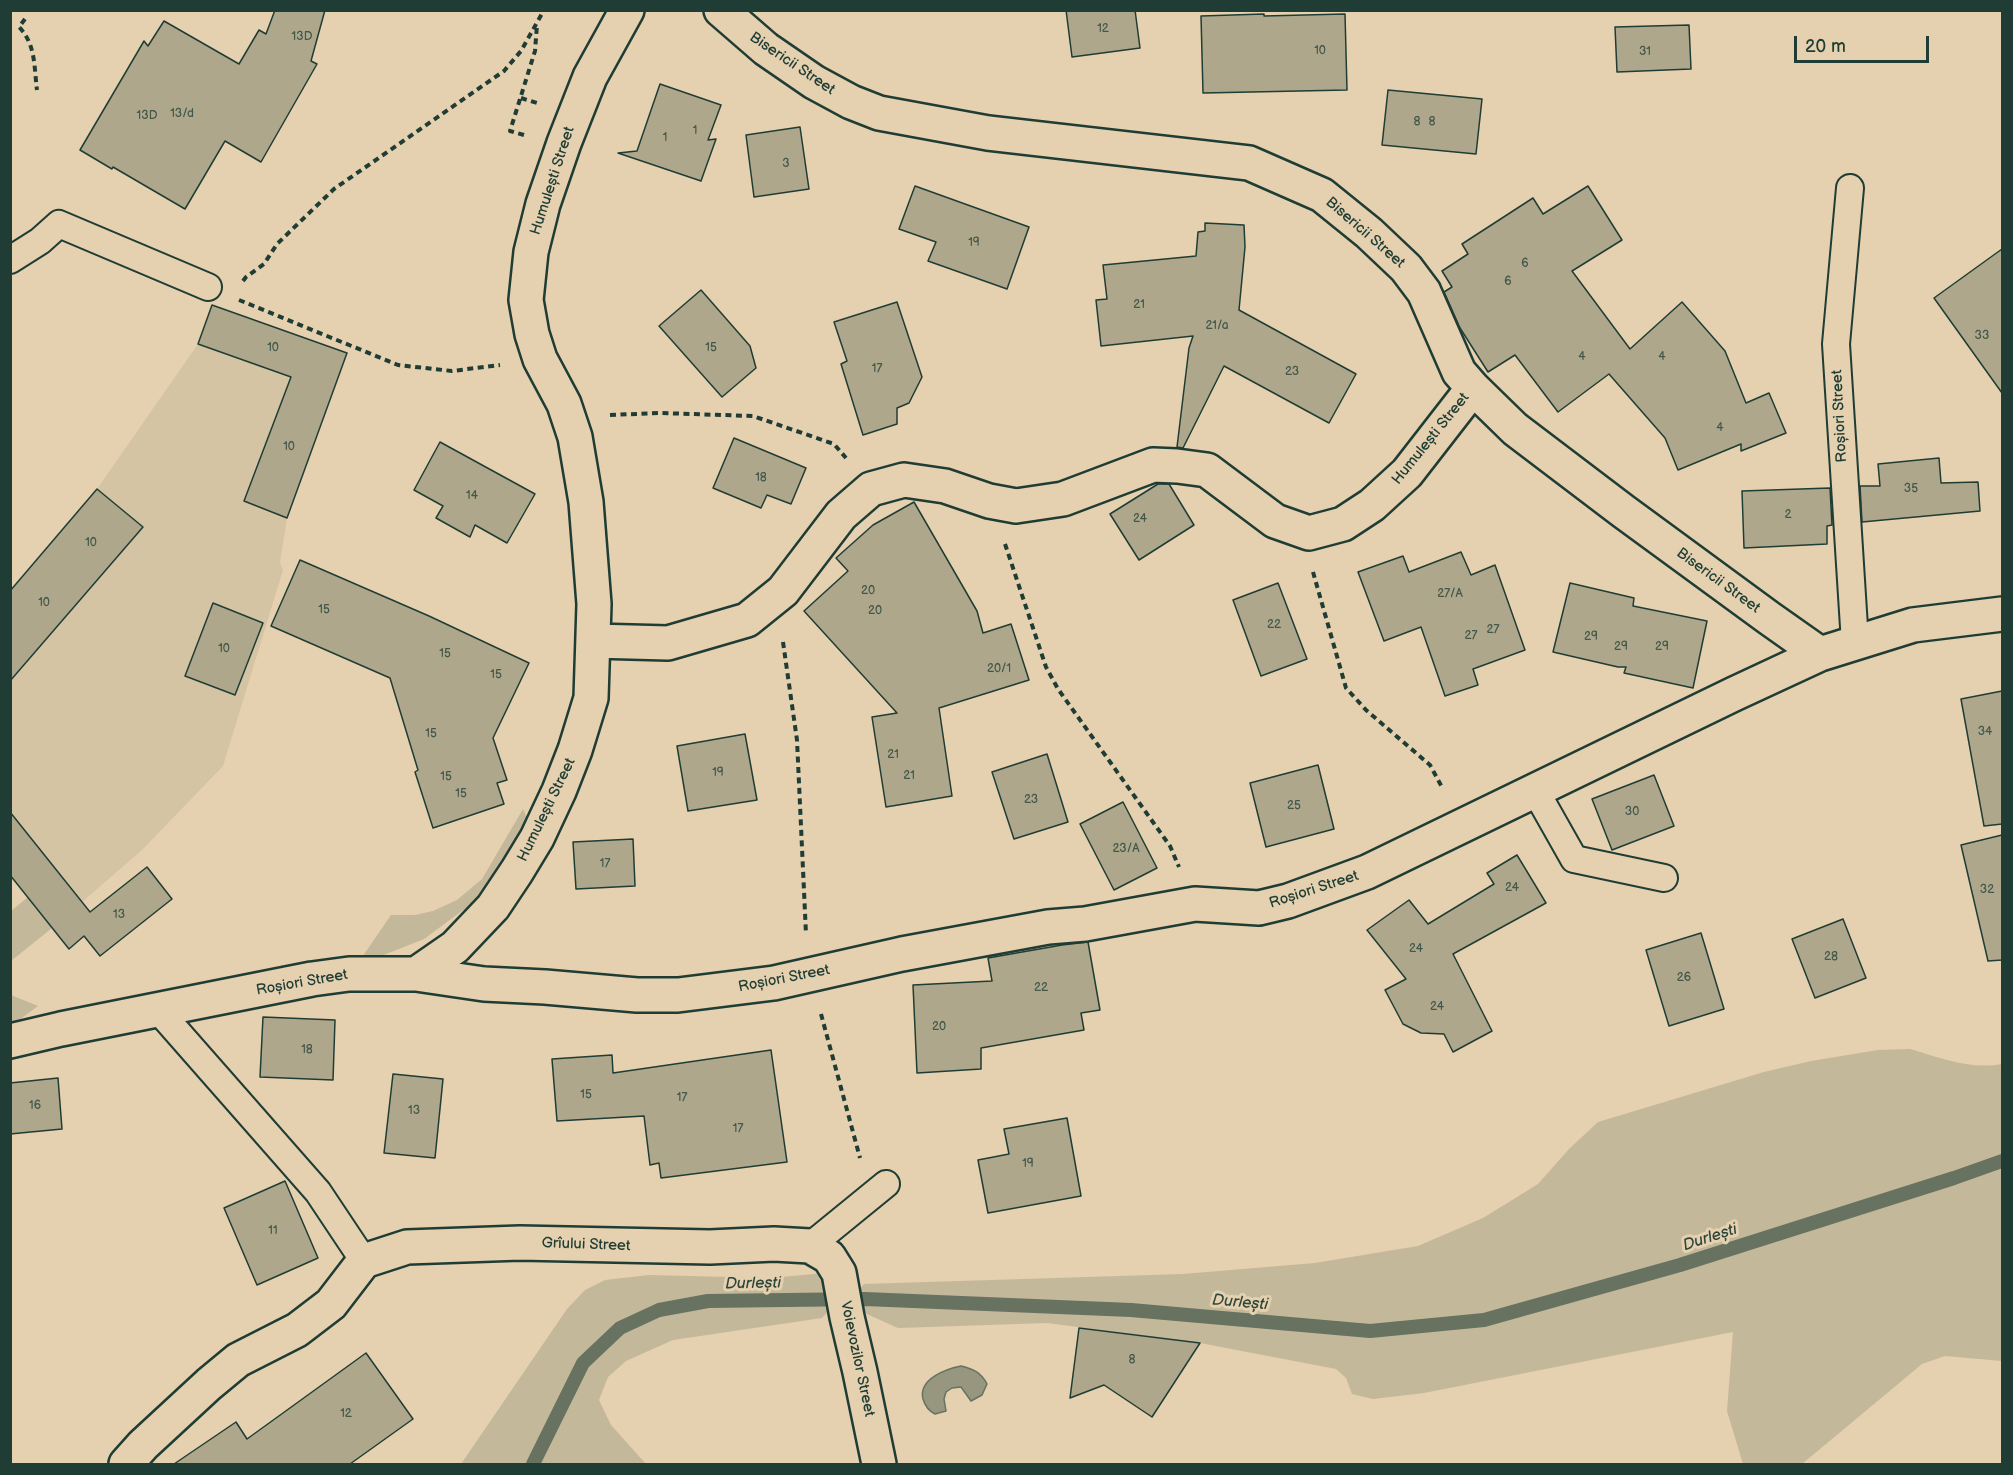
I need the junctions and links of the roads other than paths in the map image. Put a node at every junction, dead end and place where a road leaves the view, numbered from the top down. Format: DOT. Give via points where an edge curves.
graph roads {
  1 [pos="627,10"];
  2 [pos="721,10"];
  3 [pos="1850,188"];
  4 [pos="10,260"];
  5 [pos="208,287"];
  6 [pos="1473,388"];
  7 [pos="2002,614"];
  8 [pos="594,641"];
  9 [pos="1855,643"];
  10 [pos="1820,654"];
  11 [pos="1535,790"];
  12 [pos="1664,878"];
  13 [pos="417,974"];
  14 [pos="159,1011"];
  15 [pos="10,1041"];
  16 [pos="878,1191"];
  17 [pos="826,1258"];
  18 [pos="364,1261"];
  19 [pos="126,1464"];
  20 [pos="879,1464"];
  1 -- 8 [label="street, Humulești Street" via="590,77 564,143 531,252 526,300 540,359 564,404 575,437 586,502"];
  2 -- 6 [label="street, Bisericii Street" via="766,49 814,82 879,113 988,133 1249,163 1301,184 1348,215 1406,268 1424,292 1459,372"];
  3 -- 9 [label="lane, Roșiori Street" via="1836,344"];
  4 -- 5 [label="lane" via="59,224"];
  6 -- 8 [label="street, Humulești Street" via="1407,473 1372,505 1343,524 1309,532 1275,521 1207,470 1177,466 1153,465 1063,499 1016,506 945,486 904,480 871,489 841,515 783,591 747,620 668,643"];
  6 -- 10 [label="street, Bisericii Street" via="1524,436"];
  7 -- 9 [label="street, Roșiori Street" via="1913,625"];
  8 -- 13 [label="street, Humulești Street" via="591,698 575,750 537,837 493,907 455,947"];
  9 -- 10 [label="street, Roșiori Street"];
  10 -- 11 [label="street, Roșiori Street"];
  11 -- 12 [label="lane" via="1574,859"];
  11 -- 13 [label="street, Roșiori Street" via="1367,872 1259,908 1195,904 1048,927 774,983 706,993 637,995 484,984"];
  13 -- 14 [label="street, Roșiori Street" via="331,976"];
  14 -- 15 [label="street, Roșiori Street"];
  14 -- 18 [label="lane" via="318,1192"];
  16 -- 17 [label="lane"];
  17 -- 18 [label="street, Grîului Street" via="774,1244 710,1247 520,1243 407,1247"];
  17 -- 20 [label="street, Voievozilor Street" via="847,1317"];
  18 -- 19 [label="street" via="331,1304 297,1330 238,1360"];
}
